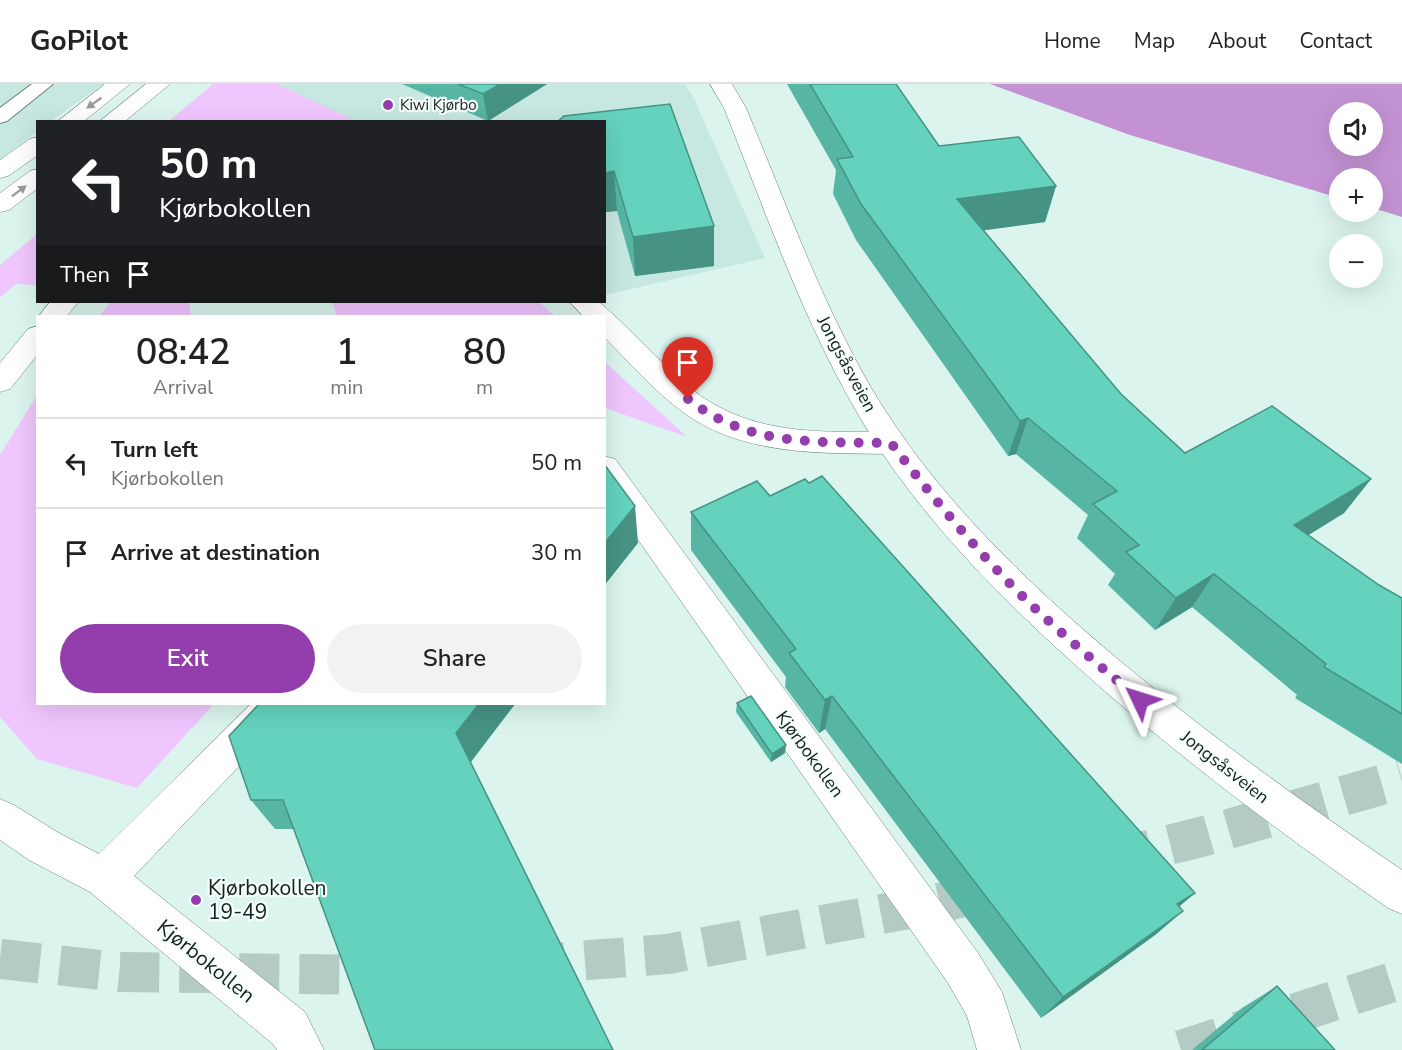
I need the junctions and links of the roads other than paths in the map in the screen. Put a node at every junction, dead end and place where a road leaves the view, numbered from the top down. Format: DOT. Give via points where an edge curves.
graph roads {
  1 [pos="44,84"];
  2 [pos="119,84"];
  3 [pos="159,84"];
  4 [pos="721,84"];
  5 [pos="0,117"];
  6 [pos="71,120"];
  7 [pos="113,120"];
  8 [pos="36,145"];
  9 [pos="0,171"];
  10 [pos="36,178"];
  11 [pos="0,205"];
  12 [pos="64,303"];
  13 [pos="584,303"];
  14 [pos="53,315"];
  15 [pos="598,315"];
  16 [pos="606,323"];
  17 [pos="36,337"];
  18 [pos="0,382"];
  19 [pos="891,443"];
  20 [pos="606,469"];
  21 [pos="274,705"];
  22 [pos="0,818"];
  23 [pos="104,878"];
  24 [pos="1402,894"];
  25 [pos="302,1050"];
  26 [pos="999,1050"];
  1 -- 5 [label="lane"];
  2 -- 6 [label="street, one-way"];
  3 -- 7 [label="street"];
  4 -- 19 [label="street, Jongsåsveien" via="735,108 831,338"];
  8 -- 9 [label="street"];
  11 -- 10 [label="street, one-way"];
  12 -- 14 [label="street"];
  13 -- 15 [label="street"];
  16 -- 19 [label="street" via="706,414 748,432 807,442"];
  17 -- 18 [label="street"];
  19 -- 24 [label="street, Jongsåsveien" via="954,523 1012,586 1066,636 1242,781"];
  20 -- 26 [label="street, Kjørbokollen" via="963,968 987,1007"];
  21 -- 23 [label="street"];
  22 -- 23 [label="street, Kjørbokollen"];
  23 -- 25 [label="street, Kjørbokollen" via="289,1028"];
}
